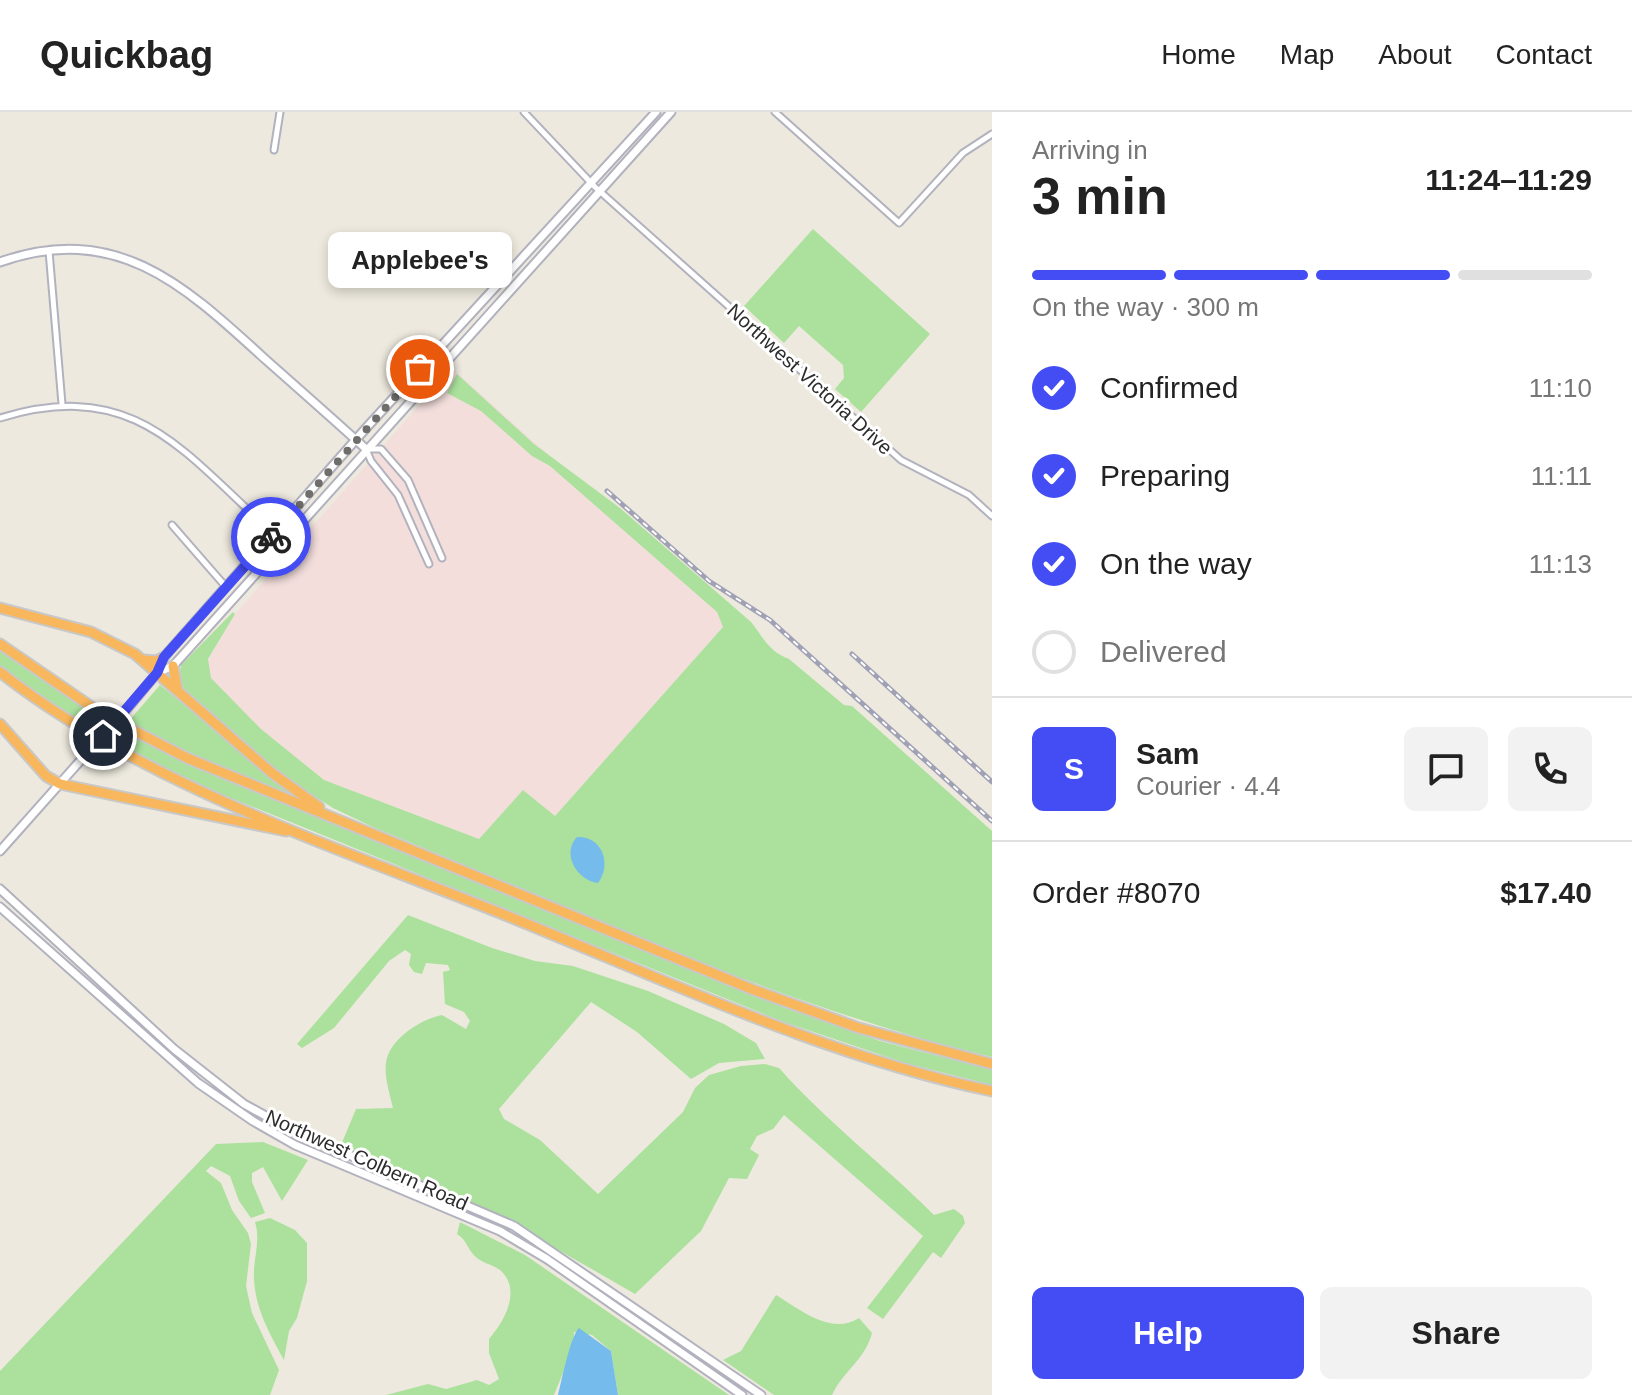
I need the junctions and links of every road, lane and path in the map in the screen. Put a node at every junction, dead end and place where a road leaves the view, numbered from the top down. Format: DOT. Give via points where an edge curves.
graph roads {
  1 [pos="280,112"];
  2 [pos="524,112"];
  3 [pos="656,112"];
  4 [pos="671,112"];
  5 [pos="775,112"];
  6 [pos="992,134"];
  7 [pos="274,150"];
  8 [pos="591,184"];
  9 [pos="599,191"];
  10 [pos="49,251"];
  11 [pos="0,262"];
  12 [pos="62,404"];
  13 [pos="0,418"];
  14 [pos="357,440"];
  15 [pos="366,449"];
  16 [pos="992,516"];
  17 [pos="172,525"];
  18 [pos="274,534"];
  19 [pos="442,558"];
  20 [pos="429,564"];
  21 [pos="227,587"];
  22 [pos="0,608"];
  23 [pos="0,644"];
  24 [pos="164,657"];
  25 [pos="141,659"];
  26 [pos="173,666"];
  27 [pos="0,672"];
  28 [pos="157,673"];
  29 [pos="178,691"];
  30 [pos="0,724"];
  31 [pos="60,784"];
  32 [pos="357,828"];
  33 [pos="319,839"];
  34 [pos="4,843"];
  35 [pos="0,851"];
  36 [pos="0,889"];
  37 [pos="0,907"];
  38 [pos="992,1064"];
  39 [pos="992,1091"];
  40 [pos="228,1093"];
  41 [pos="223,1101"];
  42 [pos="742,1395"];
  43 [pos="761,1395"];
  1 -- 7 [label="street"];
  2 -- 8 [label="street, Northwest Victoria Drive"];
  3 -- 8 [label="main road"];
  4 -- 9 [label="main road"];
  5 -- 6 [label="street" via="899,223 963,153"];
  8 -- 9 [label="street, Northwest Victoria Drive"];
  8 -- 14 [label="main road"];
  9 -- 15 [label="main road"];
  9 -- 16 [label="street, Northwest Victoria Drive" via="901,460 969,495"];
  10 -- 11 [label="main road"];
  10 -- 12 [label="street"];
  10 -- 14 [label="main road" via="101,252 176,281"];
  12 -- 13 [label="street"];
  12 -- 18 [label="street" via="118,412 145,424"];
  14 -- 15 [label="main road"];
  14 -- 18 [label="main road"];
  15 -- 19 [label="street" via="381,449 399,467"];
  15 -- 20 [label="street" via="398,495"];
  15 -- 26 [label="main road"];
  17 -- 21 [label="street"];
  18 -- 21 [label="main road"];
  21 -- 24 [label="main road"];
  22 -- 25 [label="highway" via="91,632"];
  23 -- 32 [label="highway" via="143,737"];
  24 -- 25 [label="highway"];
  24 -- 28 [label="main road"];
  25 -- 28 [label="highway"];
  26 -- 28 [label="main road"];
  26 -- 29 [label="highway"];
  27 -- 33 [label="highway" via="126,753"];
  28 -- 29 [label="highway"];
  28 -- 31 [label="main road, bridge"];
  29 -- 32 [label="highway" via="286,784"];
  30 -- 31 [label="highway" via="46,776"];
  31 -- 33 [label="highway"];
  31 -- 34 [label="main road"];
  32 -- 38 [label="highway" via="810,1011"];
  33 -- 39 [label="highway" via="793,1031"];
  34 -- 35 [label="main road"];
  36 -- 40 [label="main road, Northwest Colbern Road"];
  37 -- 41 [label="main road, Northwest Colbern Road"];
  40 -- 41 [label="main road"];
  40 -- 43 [label="main road, Northwest Colbern Road" via="291,1130 514,1226"];
  41 -- 42 [label="main road, Northwest Colbern Road" via="295,1145 500,1231"];
}
